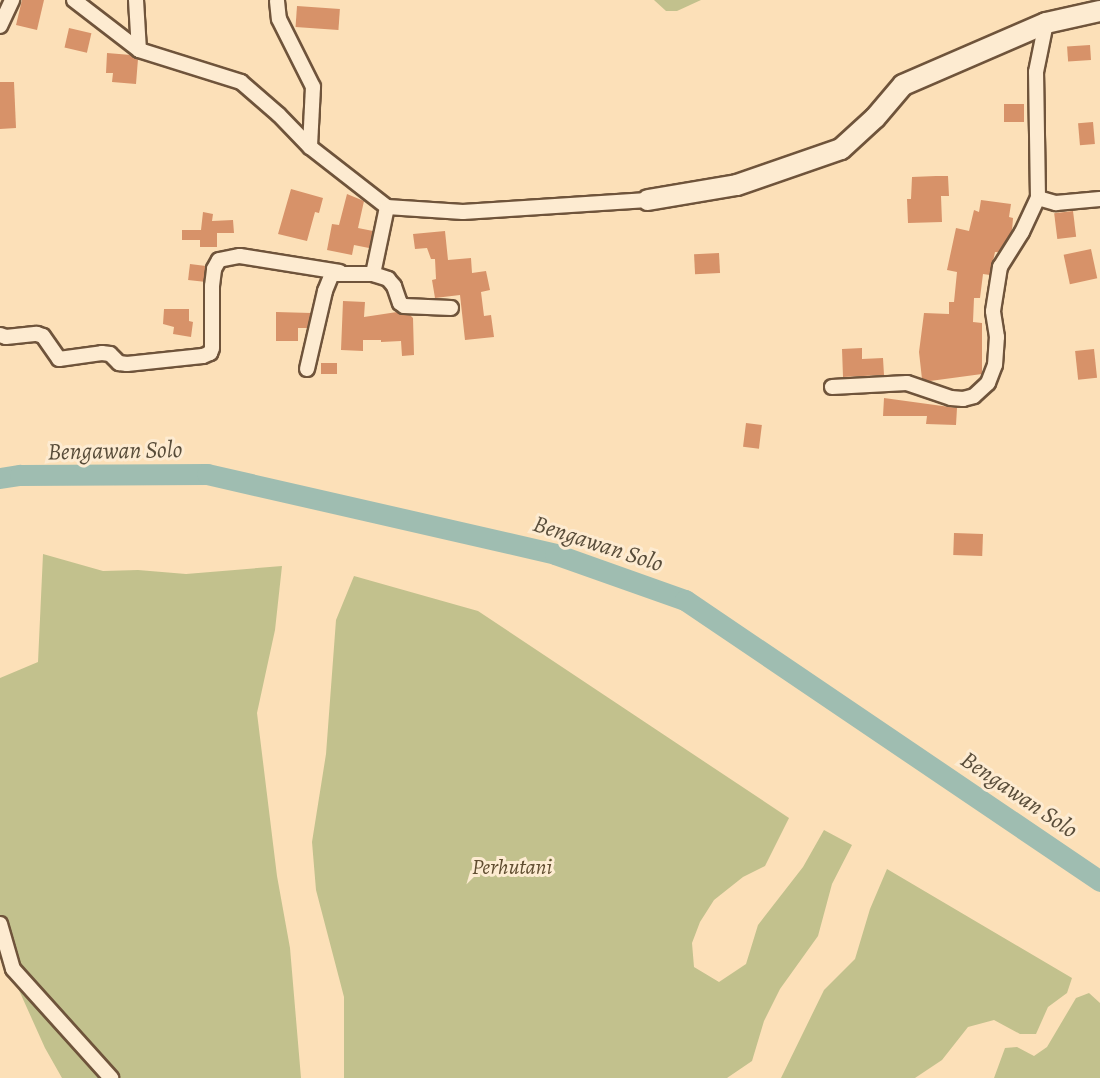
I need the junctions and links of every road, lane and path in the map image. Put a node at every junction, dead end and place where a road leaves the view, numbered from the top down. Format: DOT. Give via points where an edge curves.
graph roads {
  1 [pos="12,0"];
  2 [pos="74,0"];
  3 [pos="136,0"];
  4 [pos="277,1"];
  5 [pos="1100,11"];
  6 [pos="1046,23"];
  7 [pos="0,26"];
  8 [pos="139,50"];
  9 [pos="310,147"];
  10 [pos="1038,198"];
  11 [pos="1100,199"];
  12 [pos="648,200"];
  13 [pos="387,207"];
  14 [pos="340,272"];
  15 [pos="373,273"];
  16 [pos="452,308"];
  17 [pos="0,335"];
  18 [pos="307,369"];
  19 [pos="832,387"];
  20 [pos="0,924"];
  21 [pos="111,1078"];
  1 -- 7 [label="street"];
  2 -- 8 [label="street"];
  3 -- 8 [label="street"];
  4 -- 9 [label="street" via="279,19 313,87"];
  5 -- 6 [label="main road"];
  6 -- 10 [label="street" via="1036,72"];
  6 -- 12 [label="main road" via="903,85 841,149 737,184"];
  8 -- 9 [label="street" via="241,82"];
  9 -- 13 [label="street"];
  10 -- 11 [label="street" via="1056,203"];
  10 -- 19 [label="street" via="1000,267 993,311 995,365 982,390 963,399 907,383"];
  12 -- 13 [label="street" via="463,212"];
  13 -- 15 [label="street"];
  14 -- 15 [label="street"];
  14 -- 17 [label="street" via="240,256 219,260 212,286 212,348 203,356 127,364 102,353 59,359 43,336"];
  14 -- 18 [label="street" via="328,278"];
  15 -- 16 [label="street" via="388,279 404,306"];
  20 -- 21 [label="street" via="13,969"];
}
